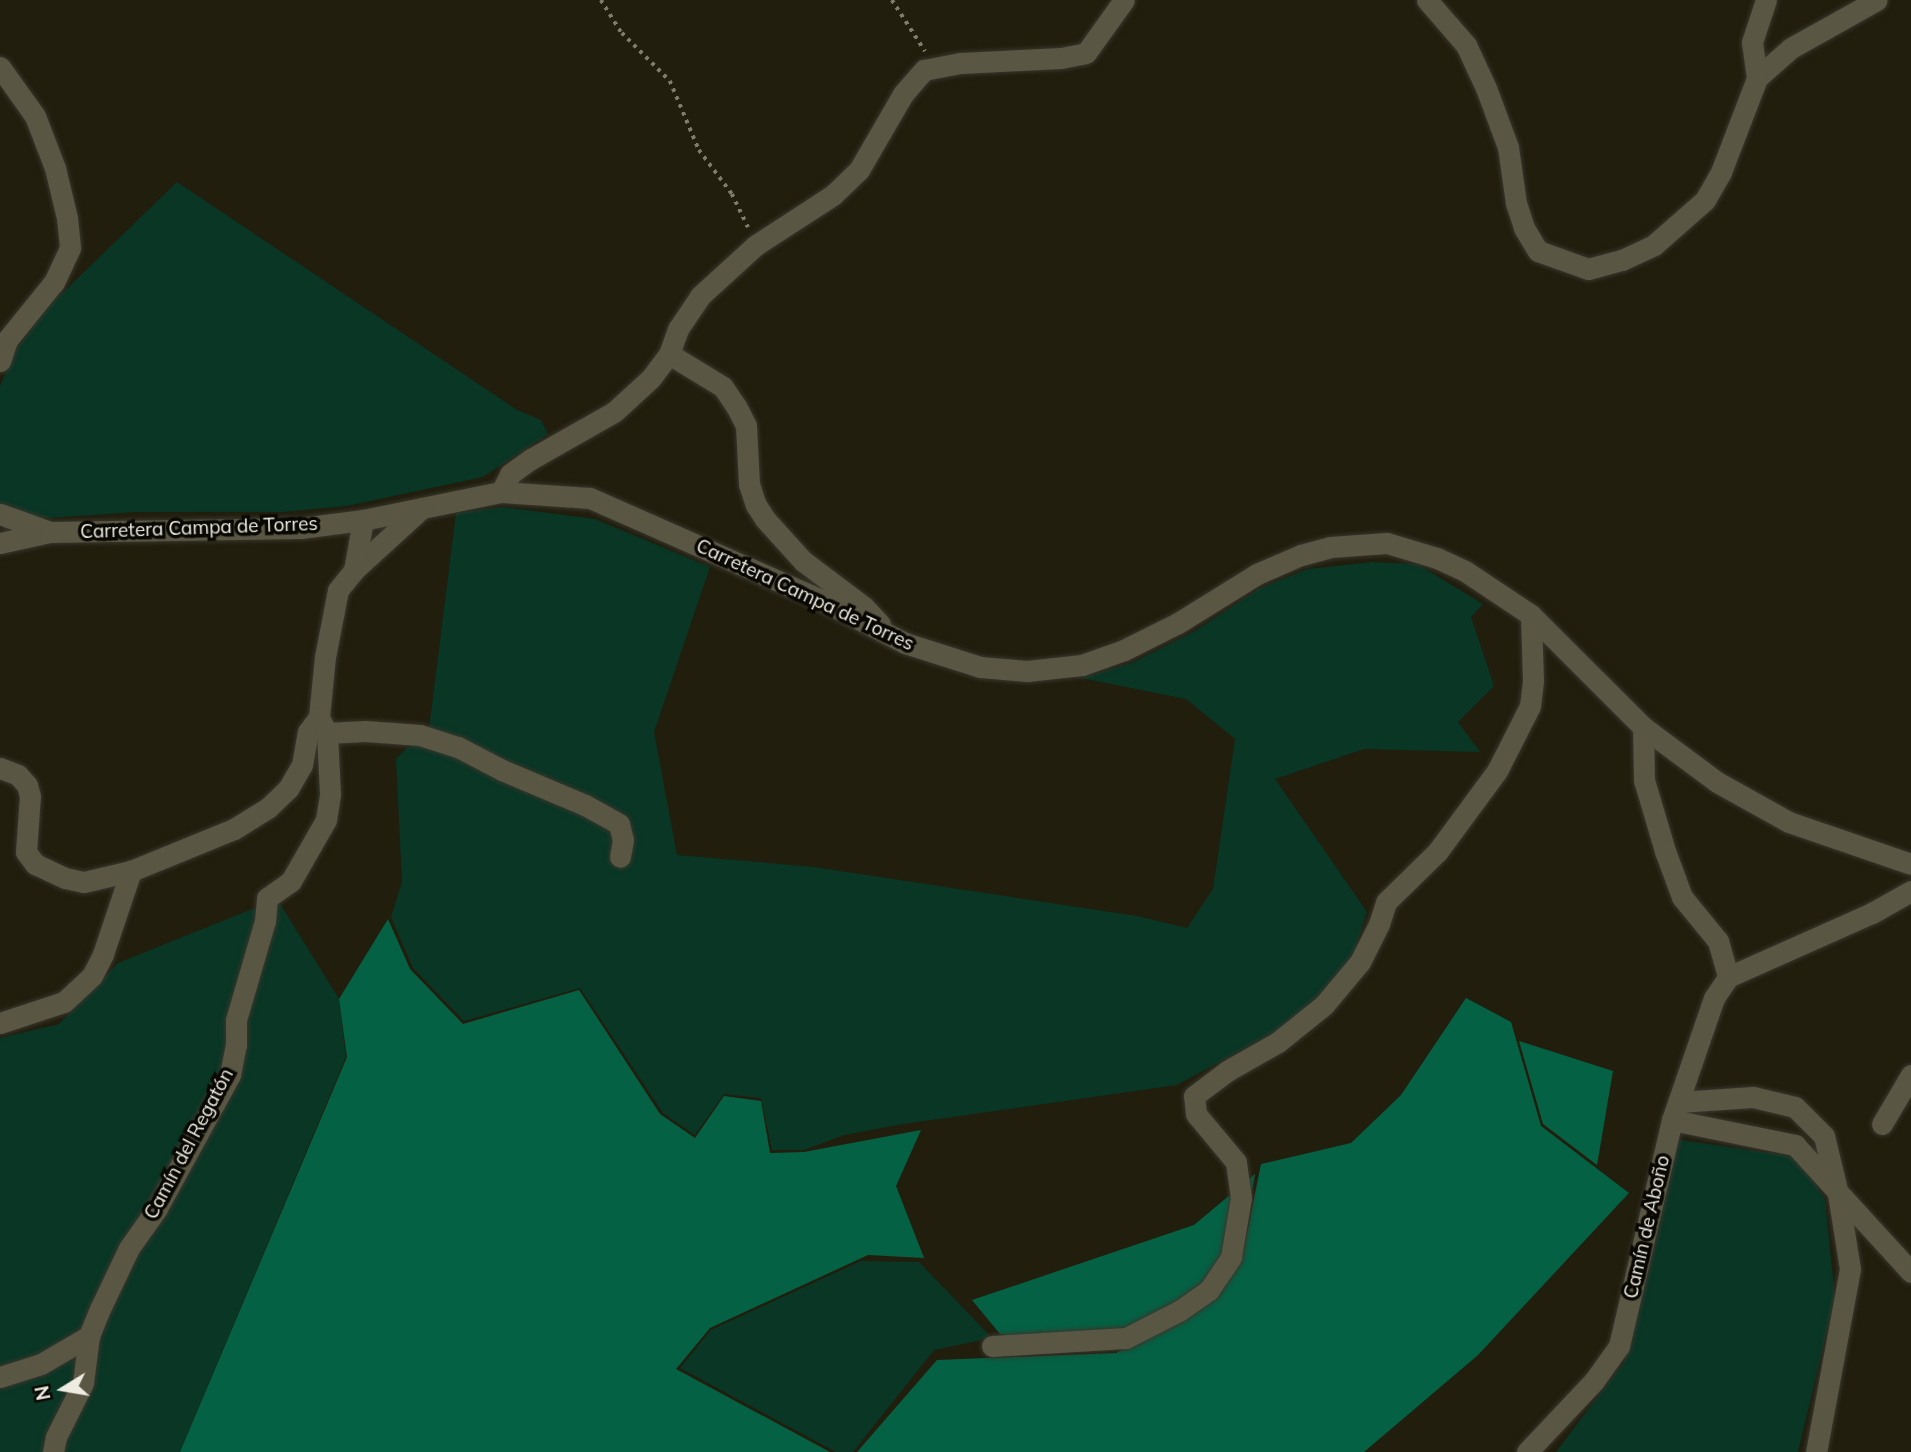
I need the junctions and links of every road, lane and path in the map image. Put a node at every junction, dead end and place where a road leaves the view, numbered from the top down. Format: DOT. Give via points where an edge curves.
graph roads {
  1 [pos="601,0"];
  2 [pos="892,0"];
  3 [pos="1124,0"];
  4 [pos="1137,0"];
  5 [pos="1427,0"];
  6 [pos="1766,0"];
  7 [pos="1877,0"];
  8 [pos="1110,23"];
  9 [pos="0,67"];
  10 [pos="935,68"];
  11 [pos="1757,78"];
  12 [pos="756,245"];
  13 [pos="669,354"];
  14 [pos="0,361"];
  15 [pos="501,492"];
  16 [pos="422,508"];
  17 [pos="0,514"];
  18 [pos="363,520"];
  19 [pos="50,532"];
  20 [pos="0,543"];
  21 [pos="354,570"];
  22 [pos="1531,615"];
  23 [pos="893,637"];
  24 [pos="323,725"];
  25 [pos="1643,727"];
  26 [pos="0,768"];
  27 [pos="620,857"];
  28 [pos="1911,864"];
  29 [pos="131,871"];
  30 [pos="1911,891"];
  31 [pos="1728,977"];
  32 [pos="0,1023"];
  33 [pos="1911,1075"];
  34 [pos="1675,1111"];
  35 [pos="1882,1124"];
  36 [pos="1838,1194"];
  37 [pos="1911,1272"];
  38 [pos="89,1336"];
  39 [pos="992,1346"];
  40 [pos="0,1377"];
  41 [pos="53,1452"];
  42 [pos="1527,1452"];
  43 [pos="1816,1452"];
  1 -- 12 [label="path" via="622,33 670,81 699,150 732,194"];
  2 -- 10 [label="path"];
  3 -- 8 [label="street"];
  4 -- 8 [label="street"];
  5 -- 11 [label="street" via="1466,46 1486,88 1508,147 1524,228 1538,251 1588,269 1654,245 1705,200 1721,172"];
  6 -- 11 [label="street" via="1752,42"];
  7 -- 11 [label="street" via="1791,48"];
  8 -- 10 [label="street" via="1086,53"];
  9 -- 14 [label="street" via="35,116 55,168 70,248 54,282 7,340"];
  10 -- 12 [label="street" via="924,70 903,94 859,170 833,195"];
  12 -- 13 [label="street" via="700,296 678,329"];
  13 -- 15 [label="street" via="614,412 531,458 510,474"];
  13 -- 23 [label="street" via="723,387 736,406 746,426 749,484 765,519 803,561 863,606"];
  15 -- 16 [label="street, Carretera Campa de Torres"];
  15 -- 23 [label="street, Carretera Campa de Torres" via="590,498 823,601"];
  16 -- 18 [label="street, Carretera Campa de Torres"];
  16 -- 21 [label="street"];
  17 -- 19 [label="street"];
  18 -- 19 [label="street, Carretera Campa de Torres" via="251,531"];
  18 -- 21 [label="street"];
  19 -- 20 [label="street, Carretera Campa de Torres"];
  21 -- 24 [label="street" via="338,590 325,657"];
  22 -- 23 [label="street, Carretera Campa de Torres" via="1437,558 1387,544 1362,543 1330,547 1257,574 1178,623 1082,665 1027,671 979,667"];
  22 -- 25 [label="street, Carretera Campa de Torres"];
  22 -- 39 [label="street" via="1530,706 1497,771 1437,851 1385,902 1360,962 1324,1005 1278,1042 1227,1071 1194,1097 1196,1114 1236,1162 1241,1198 1231,1257 1209,1290 1126,1338"];
  24 -- 27 [label="street" via="419,734 458,747 618,824 623,840"];
  24 -- 29 [label="street" via="308,732 302,765 288,789 268,808 234,829"];
  24 -- 38 [label="street, Camín del Regatón" via="330,794 326,820 291,881 267,898 265,921 236,1020 230,1075 156,1210 129,1248"];
  25 -- 28 [label="street, Carretera Campa de Torres" via="1717,782 1789,822"];
  25 -- 31 [label="street" via="1644,780 1665,851 1682,897 1718,942"];
  26 -- 29 [label="street" via="18,775 27,785 26,852 35,864 84,882"];
  29 -- 32 [label="street" via="92,976 64,1002"];
  30 -- 31 [label="street"];
  31 -- 34 [label="street, Camín de Aboño" via="1714,998"];
  33 -- 35 [label="street"];
  34 -- 36 [label="street" via="1795,1145"];
  34 -- 36 [label="street" via="1753,1097 1795,1107 1824,1136"];
  34 -- 42 [label="street, Camín de Aboño" via="1619,1346 1594,1381"];
  36 -- 37 [label="street"];
  36 -- 43 [label="street" via="1850,1269"];
  38 -- 40 [label="street" via="41,1364"];
  38 -- 41 [label="street, Camín del Regatón" via="83,1383"];
}
